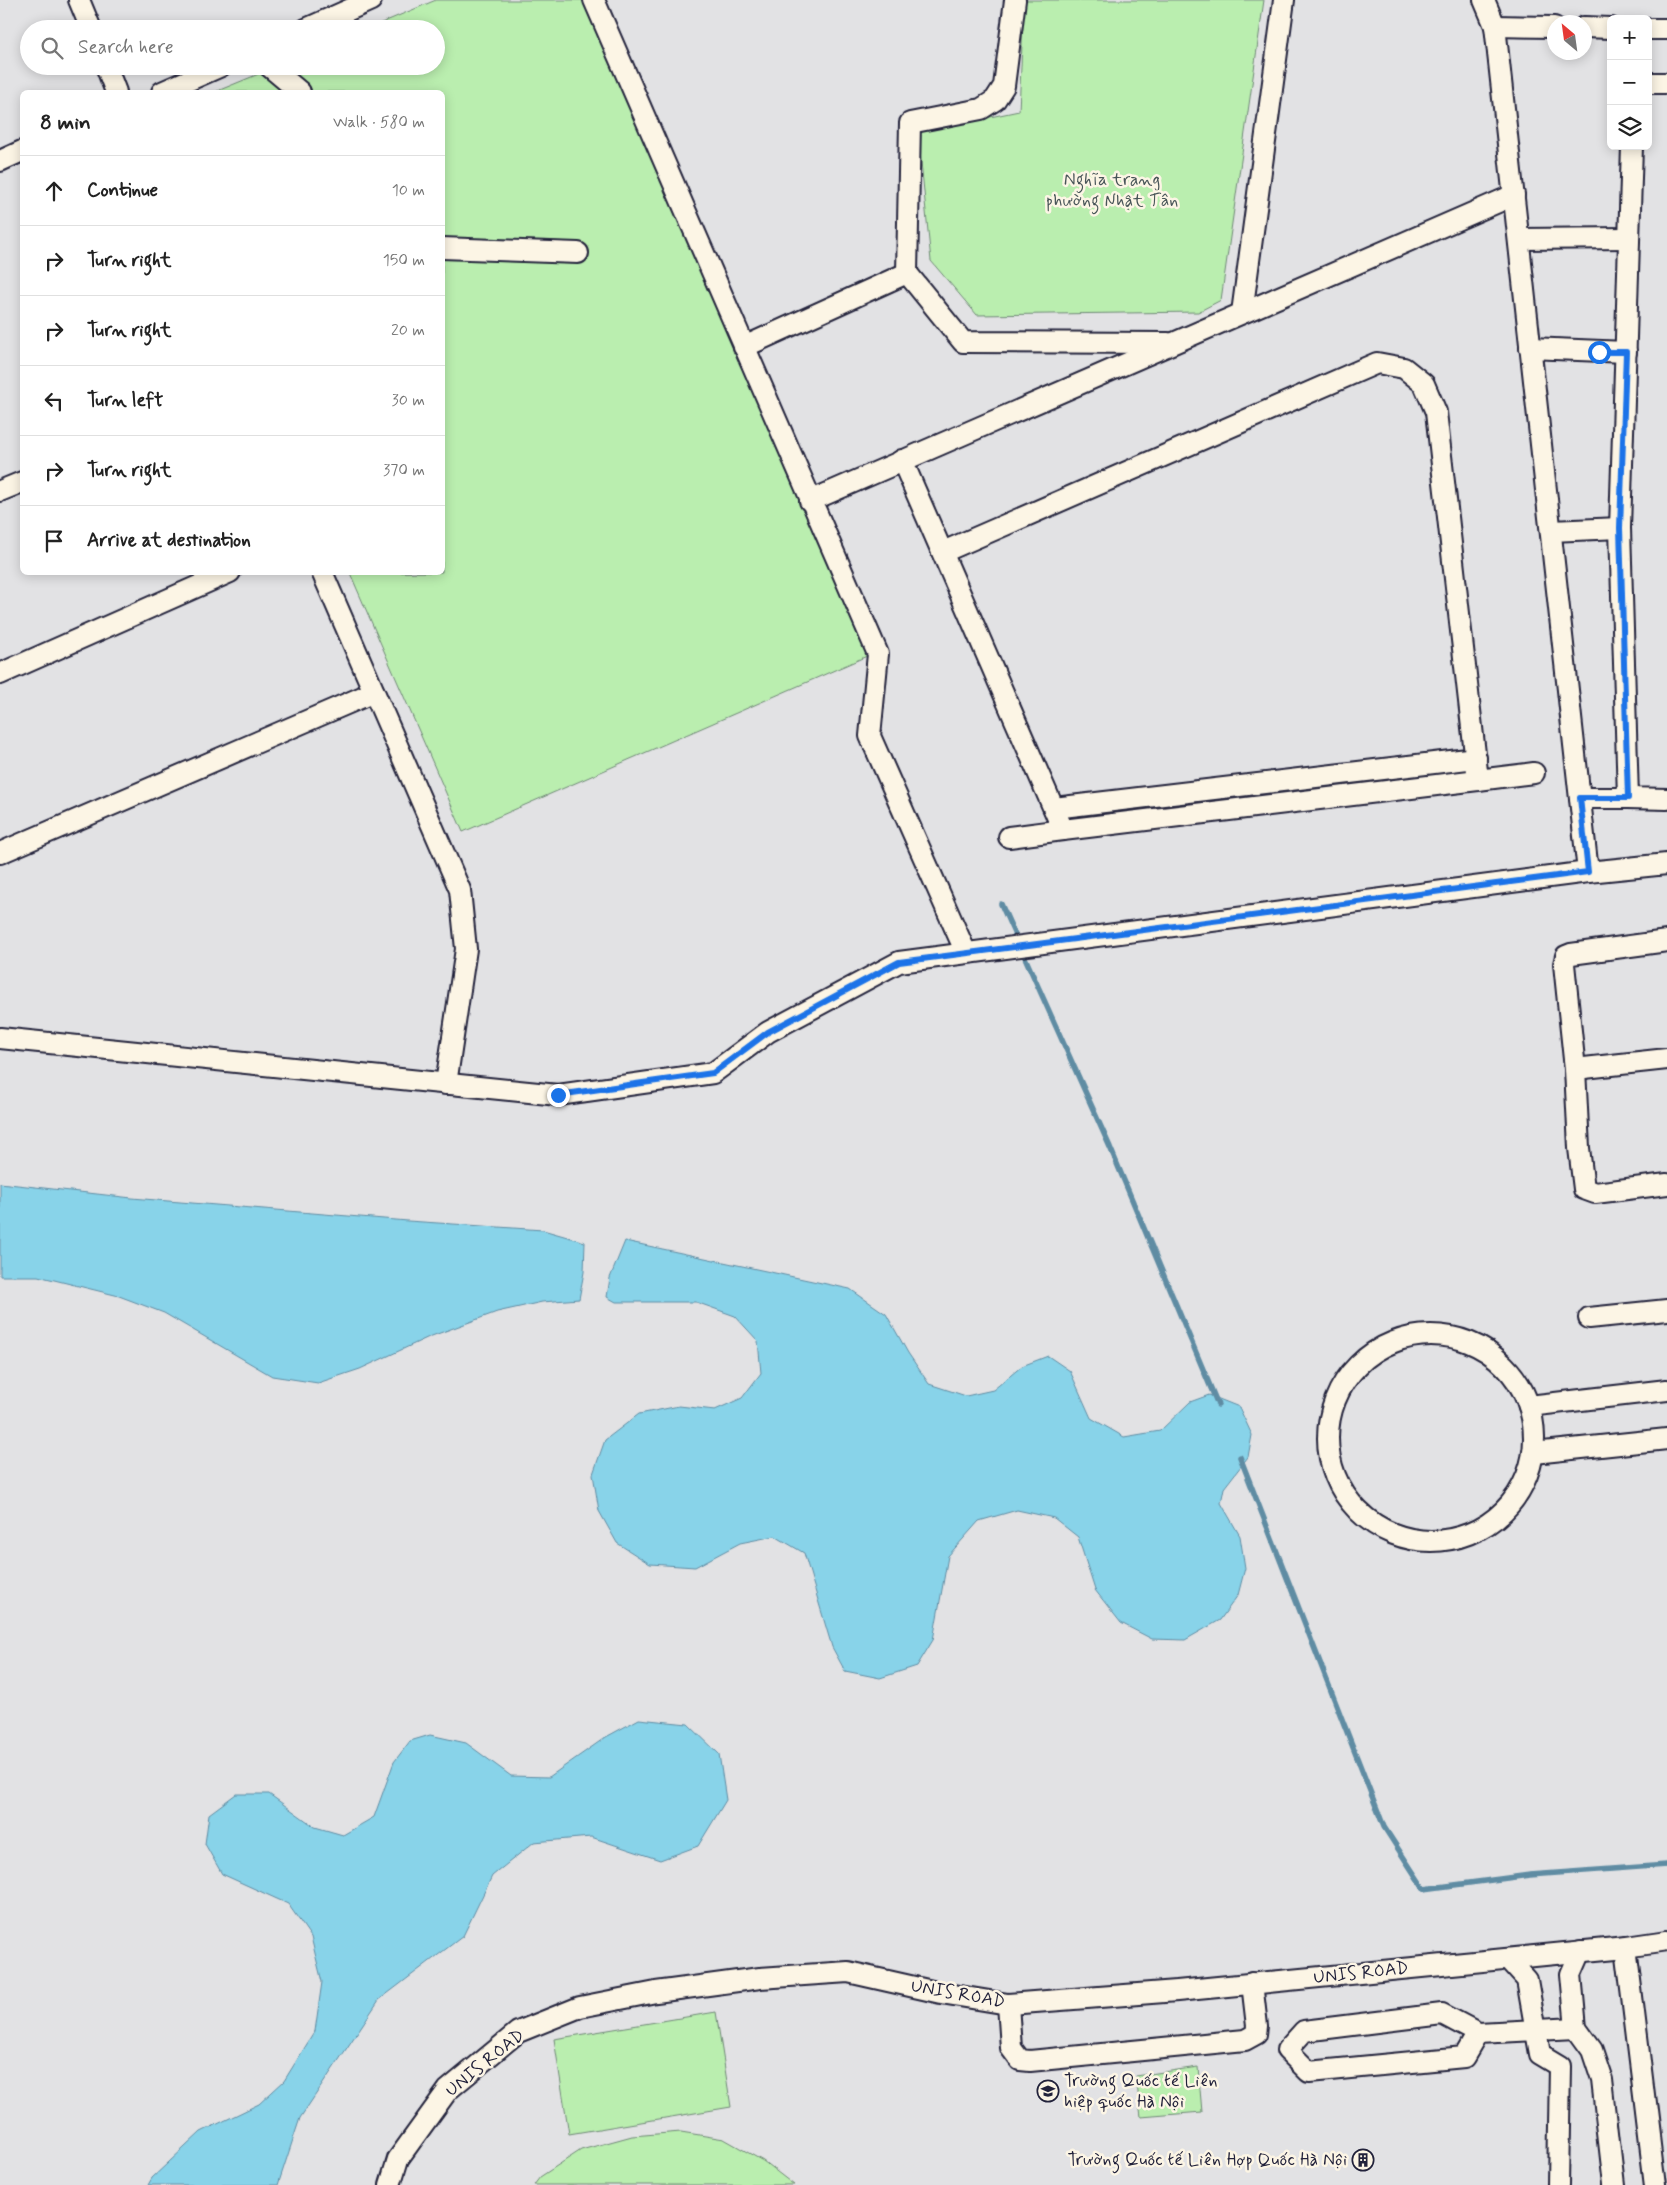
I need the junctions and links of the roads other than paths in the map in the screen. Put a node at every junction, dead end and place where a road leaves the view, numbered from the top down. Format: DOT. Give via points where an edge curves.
graph roads {
  1 [pos="79,0"];
  2 [pos="371,0"];
  3 [pos="594,0"];
  4 [pos="1015,0"];
  5 [pos="1284,0"];
  6 [pos="1484,0"];
  7 [pos="87,20"];
  8 [pos="326,20"];
  9 [pos="1495,26"];
  10 [pos="1547,27"];
  11 [pos="1592,27"];
  12 [pos="1607,28"];
  13 [pos="1652,29"];
  14 [pos="1667,29"];
  15 [pos="109,75"];
  16 [pos="201,75"];
  17 [pos="280,75"];
  18 [pos="1652,83"];
  19 [pos="1667,83"];
  20 [pos="115,90"];
  21 [pos="167,90"];
  22 [pos="298,90"];
  23 [pos="1632,150"];
  24 [pos="1514,195"];
  25 [pos="1629,238"];
  26 [pos="1519,239"];
  27 [pos="445,248"];
  28 [pos="578,254"];
  29 [pos="906,273"];
  30 [pos="1242,314"];
  31 [pos="1176,342"];
  32 [pos="744,348"];
  33 [pos="1530,348"];
  34 [pos="1626,352"];
  35 [pos="902,460"];
  36 [pos="20,483"];
  37 [pos="0,491"];
  38 [pos="810,501"];
  39 [pos="1620,528"];
  40 [pos="1550,531"];
  41 [pos="944,552"];
  42 [pos="223,575"];
  43 [pos="323,575"];
  44 [pos="0,674"];
  45 [pos="374,692"];
  46 [pos="1476,758"];
  47 [pos="1534,773"];
  48 [pos="1478,780"];
  49 [pos="1258,784"];
  50 [pos="1580,798"];
  51 [pos="1628,798"];
  52 [pos="1667,799"];
  53 [pos="1260,806"];
  54 [pos="1054,808"];
  55 [pos="1063,830"];
  56 [pos="1009,837"];
  57 [pos="0,853"];
  58 [pos="1667,864"];
  59 [pos="1588,872"];
  60 [pos="1667,941"];
  61 [pos="966,953"];
  62 [pos="0,1038"];
  63 [pos="1667,1059"];
  64 [pos="1576,1068"];
  65 [pos="446,1084"];
  66 [pos="1667,1184"];
  67 [pos="1667,1310"];
  68 [pos="1589,1318"];
  69 [pos="1667,1390"];
  70 [pos="1529,1406"];
  71 [pos="1667,1439"];
  72 [pos="1534,1453"];
  73 [pos="1667,1941"];
  74 [pos="1626,1947"];
  75 [pos="1581,1952"];
  76 [pos="1508,1959"];
  77 [pos="1252,1984"];
  78 [pos="1008,2004"];
  79 [pos="1576,2028"];
  80 [pos="1535,2031"];
  81 [pos="1478,2032"];
  82 [pos="390,2185"];
  83 [pos="1558,2185"];
  84 [pos="1614,2185"];
  85 [pos="1655,2185"];
  1 -- 7 [label="street"];
  2 -- 8 [label="street"];
  3 -- 32 [label="street"];
  4 -- 29 [label="street" via="1004,86 995,100 981,109 910,123"];
  5 -- 30 [label="street"];
  6 -- 9 [label="street"];
  9 -- 10 [label="street"];
  9 -- 24 [label="street"];
  11 -- 12 [label="street"];
  13 -- 14 [label="street"];
  15 -- 20 [label="street"];
  16 -- 21 [label="street"];
  17 -- 22 [label="street"];
  18 -- 19 [label="street"];
  23 -- 25 [label="street"];
  24 -- 26 [label="street"];
  24 -- 30 [label="street"];
  25 -- 26 [label="street"];
  25 -- 34 [label="street"];
  26 -- 33 [label="street"];
  27 -- 28 [label="street"];
  29 -- 31 [label="street" via="963,342"];
  29 -- 32 [label="street"];
  30 -- 31 [label="street"];
  31 -- 35 [label="street"];
  32 -- 38 [label="street"];
  33 -- 34 [label="street"];
  33 -- 40 [label="street"];
  34 -- 39 [label="street"];
  35 -- 38 [label="street"];
  35 -- 41 [label="street"];
  36 -- 37 [label="street"];
  38 -- 61 [label="street" via="878,654 870,736"];
  39 -- 40 [label="street"];
  39 -- 51 [label="street"];
  40 -- 50 [label="street"];
  41 -- 46 [label="street" via="1377,363 1404,368 1424,384 1436,412"];
  41 -- 54 [label="street"];
  42 -- 44 [label="street"];
  43 -- 45 [label="street"];
  45 -- 57 [label="street"];
  45 -- 65 [label="street" via="460,890 466,949"];
  46 -- 48 [label="street"];
  46 -- 49 [label="street"];
  47 -- 48 [label="street"];
  48 -- 53 [label="street"];
  49 -- 53 [label="street"];
  49 -- 54 [label="street"];
  50 -- 51 [label="street"];
  50 -- 59 [label="street"];
  51 -- 52 [label="street"];
  53 -- 55 [label="street"];
  54 -- 55 [label="street"];
  55 -- 56 [label="street"];
  58 -- 59 [label="street"];
  59 -- 61 [label="street"];
  60 -- 64 [label="street" via="1566,956 1564,964"];
  61 -- 65 [label="street" via="899,962 768,1032 713,1073 558,1095"];
  62 -- 65 [label="street"];
  63 -- 64 [label="street"];
  64 -- 66 [label="street" via="1584,1189 1595,1194"];
  67 -- 68 [label="street"];
  69 -- 70 [label="street"];
  70 -- 72 [label="street" via="1535,1427"];
  70 -- 72 [label="street" via="1526,1393 1505,1364 1476,1344 1442,1334 1406,1337 1373,1352 1347,1377 1331,1409 1327,1444 1335,1478 1352,1506 1377,1527 1408,1540 1441,1542 1473,1534 1500,1516 1521,1490"];
  71 -- 72 [label="street"];
  73 -- 74 [label="street, UNIS ROAD"];
  74 -- 75 [label="street, UNIS ROAD"];
  74 -- 85 [label="street"];
  75 -- 76 [label="street, UNIS ROAD"];
  75 -- 79 [label="street" via="1571,1974"];
  76 -- 77 [label="street, UNIS ROAD"];
  76 -- 80 [label="street" via="1527,1980"];
  77 -- 78 [label="street, UNIS ROAD"];
  77 -- 78 [label="street" via="1256,2034 1245,2040 1030,2061 1020,2060 1014,2055"];
  78 -- 82 [label="street, UNIS ROAD" via="848,1972 760,1978 656,1992 580,2007 518,2032 448,2090 398,2158"];
  79 -- 80 [label="street"];
  79 -- 84 [label="street" via="1592,2050 1602,2080"];
  80 -- 81 [label="street"];
  80 -- 83 [label="street" via="1540,2054 1560,2066"];
  81 -- 81 [label="street" via="1442,2014 1304,2032 1287,2050 1309,2072 1464,2057"];
}
